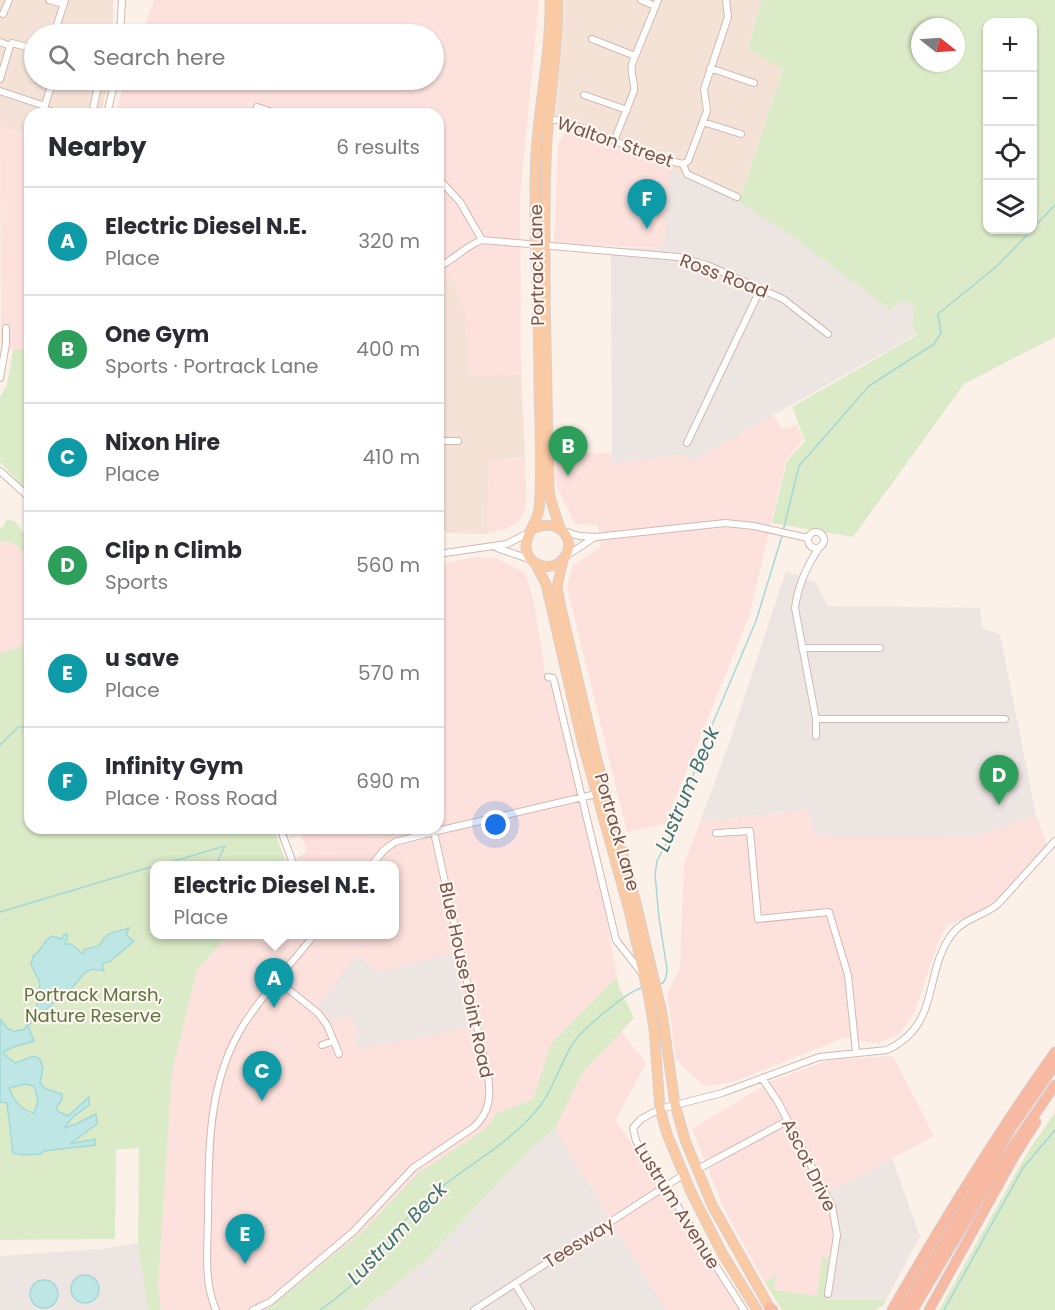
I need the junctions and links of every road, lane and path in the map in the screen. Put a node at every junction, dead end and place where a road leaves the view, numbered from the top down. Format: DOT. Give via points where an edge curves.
graph roads {
  1 [pos="9,0"];
  2 [pos="49,0"];
  3 [pos="122,0"];
  4 [pos="550,0"];
  5 [pos="558,0"];
  6 [pos="641,0"];
  7 [pos="726,0"];
  8 [pos="64,2"];
  9 [pos="656,3"];
  10 [pos="3,14"];
  11 [pos="57,24"];
  12 [pos="121,24"];
  13 [pos="592,39"];
  14 [pos="0,42"];
  15 [pos="10,46"];
  16 [pos="24,46"];
  17 [pos="635,56"];
  18 [pos="710,68"];
  19 [pos="0,79"];
  20 [pos="754,83"];
  21 [pos="50,90"];
  22 [pos="97,90"];
  23 [pos="113,90"];
  24 [pos="0,92"];
  25 [pos="584,95"];
  26 [pos="257,106"];
  27 [pos="39,108"];
  28 [pos="45,108"];
  29 [pos="93,108"];
  30 [pos="108,108"];
  31 [pos="262,108"];
  32 [pos="627,110"];
  33 [pos="548,119"];
  34 [pos="703,122"];
  35 [pos="742,134"];
  36 [pos="615,141"];
  37 [pos="683,164"];
  38 [pos="444,185"];
  39 [pos="737,197"];
  40 [pos="482,240"];
  41 [pos="535,245"];
  42 [pos="546,245"];
  43 [pos="444,264"];
  44 [pos="761,288"];
  45 [pos="6,328"];
  46 [pos="828,334"];
  47 [pos="0,378"];
  48 [pos="444,441"];
  49 [pos="458,441"];
  50 [pos="687,443"];
  51 [pos="0,471"];
  52 [pos="24,493"];
  53 [pos="561,529"];
  54 [pos="531,531"];
  55 [pos="596,537"];
  56 [pos="808,541"];
  57 [pos="493,547"];
  58 [pos="819,548"];
  59 [pos="444,553"];
  60 [pos="564,558"];
  61 [pos="533,562"];
  62 [pos="807,566"];
  63 [pos="802,648"];
  64 [pos="880,648"];
  65 [pos="548,677"];
  66 [pos="557,694"];
  67 [pos="547,696"];
  68 [pos="816,719"];
  69 [pos="1005,719"];
  70 [pos="816,736"];
  71 [pos="596,794"];
  72 [pos="582,797"];
  73 [pos="444,828"];
  74 [pos="716,833"];
  75 [pos="282,834"];
  76 [pos="421,834"];
  77 [pos="434,834"];
  78 [pos="1055,841"];
  79 [pos="292,861"];
  80 [pos="375,861"];
  81 [pos="311,939"];
  82 [pos="647,977"];
  83 [pos="278,981"];
  84 [pos="654,997"];
  85 [pos="333,1041"];
  86 [pos="322,1045"];
  87 [pos="856,1052"];
  88 [pos="1055,1052"];
  89 [pos="339,1054"];
  90 [pos="1055,1065"];
  91 [pos="762,1078"];
  92 [pos="1055,1085"];
  93 [pos="1055,1096"];
  94 [pos="675,1104"];
  95 [pos="660,1109"];
  96 [pos="787,1120"];
  97 [pos="696,1170"];
  98 [pos="683,1175"];
  99 [pos="666,1188"];
  100 [pos="972,1201"];
  101 [pos="515,1284"];
  102 [pos="906,1284"];
  103 [pos="828,1294"];
  104 [pos="771,1309"];
  105 [pos="216,1310"];
  106 [pos="253,1310"];
  107 [pos="474,1310"];
  108 [pos="531,1310"];
  109 [pos="744,1310"];
  110 [pos="757,1310"];
  111 [pos="885,1310"];
  112 [pos="892,1310"];
  113 [pos="903,1310"];
  114 [pos="913,1310"];
  115 [pos="929,1310"];
  1 -- 10 [label="street"];
  2 -- 8 [label="street"];
  3 -- 12 [label="street"];
  4 -- 41 [label="main road, Portrack Lane" via="537,148"];
  5 -- 33 [label="main road, Portrack Lane"];
  6 -- 9 [label="street"];
  7 -- 18 [label="street" via="728,16"];
  8 -- 11 [label="street"];
  9 -- 17 [label="street"];
  13 -- 17 [label="street"];
  14 -- 15 [label="street"];
  15 -- 16 [label="street"];
  15 -- 19 [label="street"];
  17 -- 32 [label="street" via="630,72 634,87"];
  18 -- 20 [label="street"];
  18 -- 34 [label="street" via="704,88 707,108"];
  21 -- 28 [label="street"];
  22 -- 29 [label="street"];
  23 -- 30 [label="street"];
  24 -- 27 [label="street"];
  25 -- 32 [label="street"];
  26 -- 31 [label="street"];
  32 -- 36 [label="street"];
  33 -- 36 [label="street, Walton Street"];
  33 -- 42 [label="main road, Portrack Lane"];
  34 -- 35 [label="street"];
  34 -- 37 [label="street" via="688,161"];
  36 -- 37 [label="street, Walton Street"];
  37 -- 39 [label="street" via="687,174"];
  38 -- 40 [label="street" via="460,202"];
  40 -- 41 [label="street, Ross Road"];
  40 -- 43 [label="street"];
  41 -- 42 [label="street, Ross Road"];
  41 -- 54 [label="main road, Portrack Lane" via="540,495"];
  42 -- 44 [label="street, Ross Road" via="678,256"];
  42 -- 53 [label="main road, Portrack Lane" via="549,489"];
  44 -- 46 [label="street, Ross Road" via="783,299"];
  44 -- 50 [label="street"];
  45 -- 47 [label="street"];
  48 -- 49 [label="street"];
  51 -- 52 [label="street"];
  53 -- 54 [label="main road" via="549,524"];
  53 -- 55 [label="street"];
  53 -- 60 [label="main road, Portrack Lane" via="569,547"];
  54 -- 57 [label="street"];
  54 -- 61 [label="main road, Portrack Lane" via="526,545"];
  55 -- 56 [label="street" via="726,523 754,525"];
  55 -- 60 [label="street"];
  56 -- 58 [label="street"];
  56 -- 58 [label="street" via="815,532 822,534 824,542"];
  56 -- 62 [label="street"];
  57 -- 59 [label="street"];
  57 -- 61 [label="street"];
  58 -- 62 [label="street"];
  60 -- 61 [label="main road" via="554,566"];
  60 -- 82 [label="main road, Portrack Lane" via="557,587 561,608 635,899"];
  61 -- 71 [label="main road, Portrack Lane" via="546,584"];
  62 -- 63 [label="street" via="795,608"];
  63 -- 64 [label="street"];
  63 -- 68 [label="street"];
  65 -- 66 [label="street, Portrack Lane" via="553,678"];
  66 -- 67 [label="street"];
  66 -- 72 [label="street, Portrack Lane"];
  68 -- 69 [label="street"];
  68 -- 70 [label="street"];
  71 -- 72 [label="street"];
  71 -- 82 [label="main road, Portrack Lane"];
  72 -- 73 [label="street"];
  72 -- 82 [label="street, Portrack Lane" via="618,944"];
  74 -- 87 [label="street" via="750,831 758,919 829,912 848,975"];
  75 -- 79 [label="street"];
  76 -- 80 [label="street" via="389,845"];
  77 -- 106 [label="street, Blue House Point Road" via="488,1076 491,1096 487,1109 474,1127 413,1168 354,1231 270,1302"];
  78 -- 87 [label="street" via="998,904 966,921 952,935 921,1022 912,1034 887,1050"];
  81 -- 83 [label="street"];
  82 -- 84 [label="main road, Portrack Lane"];
  83 -- 85 [label="street" via="318,1013"];
  83 -- 105 [label="street" via="249,1016 233,1044 213,1110 207,1266"];
  84 -- 94 [label="main road, Portrack Lane" via="665,1029"];
  84 -- 95 [label="main road, Portrack Lane"];
  85 -- 86 [label="street"];
  85 -- 89 [label="street"];
  87 -- 91 [label="street" via="819,1057"];
  88 -- 102 [label="highway" via="1005,1123"];
  90 -- 100 [label="highway" via="1012,1126"];
  91 -- 94 [label="street"];
  91 -- 96 [label="street, Ascot Drive"];
  92 -- 100 [label="highway"];
  93 -- 115 [label="highway" via="1015,1155"];
  94 -- 95 [label="street"];
  94 -- 97 [label="main road, Portrack Lane"];
  95 -- 98 [label="main road, Portrack Lane"];
  95 -- 99 [label="street, Lustrum Avenue" via="641,1119 633,1128 633,1136"];
  96 -- 97 [label="street"];
  96 -- 103 [label="street, Ascot Drive" via="834,1215 837,1235"];
  97 -- 104 [label="main road, Portrack Lane"];
  98 -- 99 [label="street, Teesway"];
  98 -- 110 [label="main road, Portrack Lane" via="722,1253"];
  99 -- 101 [label="street, Teesway"];
  99 -- 109 [label="street, Lustrum Avenue"];
  100 -- 113 [label="highway"];
  100 -- 114 [label="highway"];
  101 -- 107 [label="street, Teesway"];
  101 -- 108 [label="street"];
  102 -- 111 [label="highway"];
  102 -- 112 [label="highway"];
}
